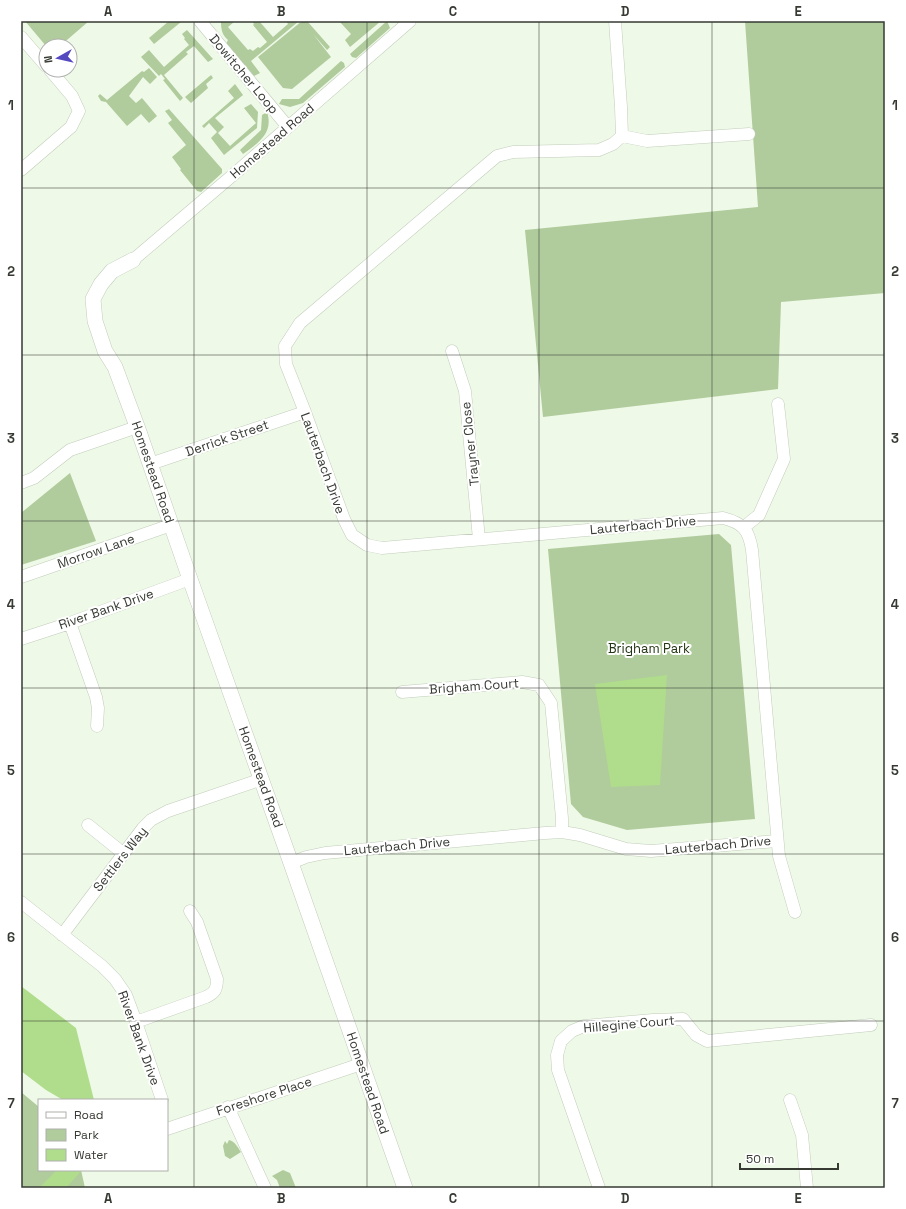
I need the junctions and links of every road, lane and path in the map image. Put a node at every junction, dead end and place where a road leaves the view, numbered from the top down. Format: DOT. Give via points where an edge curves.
graph roads {
  1 [pos="200,21"];
  2 [pos="410,21"];
  3 [pos="615,21"];
  4 [pos="21,37"];
  5 [pos="38,57"];
  6 [pos="57,78"];
  7 [pos="288,127"];
  8 [pos="749,134"];
  9 [pos="622,136"];
  10 [pos="21,170"];
  11 [pos="133,260"];
  12 [pos="452,351"];
  13 [pos="778,404"];
  14 [pos="305,412"];
  15 [pos="137,427"];
  16 [pos="150,464"];
  17 [pos="21,483"];
  18 [pos="171,525"];
  19 [pos="744,527"];
  20 [pos="479,539"];
  21 [pos="21,577"];
  22 [pos="190,579"];
  23 [pos="70,623"];
  24 [pos="21,639"];
  25 [pos="402,692"];
  26 [pos="97,726"];
  27 [pos="262,778"];
  28 [pos="88,825"];
  29 [pos="562,832"];
  30 [pos="778,840"];
  31 [pos="124,854"];
  32 [pos="292,863"];
  33 [pos="21,902"];
  34 [pos="190,911"];
  35 [pos="795,912"];
  36 [pos="62,935"];
  37 [pos="136,1022"];
  38 [pos="871,1026"];
  39 [pos="361,1064"];
  40 [pos="162,1099"];
  41 [pos="790,1100"];
  42 [pos="228,1108"];
  43 [pos="168,1124"];
  44 [pos="265,1188"];
  45 [pos="405,1188"];
  46 [pos="599,1188"];
  47 [pos="807,1188"];
  1 -- 7 [label="street, Dowitcher Loop"];
  2 -- 7 [label="street, Homestead Road"];
  3 -- 9 [label="street"];
  4 -- 5 [label="street"];
  6 -- 10 [label="street" via="72,96 79,111 71,127"];
  7 -- 11 [label="street, Homestead Road"];
  8 -- 9 [label="street" via="647,141"];
  9 -- 14 [label="street, Lauterbach Drive" via="613,144 599,150 513,152 497,156 300,323 285,346 286,364"];
  11 -- 15 [label="street, Homestead Road" via="112,271 93,299 95,322"];
  12 -- 20 [label="street, Trayner Close" via="465,392"];
  13 -- 19 [label="street" via="784,459 759,515"];
  14 -- 16 [label="street, Derrick Street"];
  14 -- 20 [label="street, Lauterbach Drive" via="352,535 367,545 382,548"];
  15 -- 16 [label="street, Homestead Road"];
  15 -- 17 [label="street" via="70,450 34,478"];
  16 -- 18 [label="street, Homestead Road"];
  18 -- 21 [label="street, Morrow Lane"];
  18 -- 22 [label="street, Homestead Road"];
  19 -- 20 [label="street, Lauterbach Drive" via="723,518"];
  19 -- 30 [label="street, Lauterbach Drive" via="750,538 752,556"];
  22 -- 23 [label="street, River Bank Drive"];
  22 -- 27 [label="street, Homestead Road"];
  23 -- 24 [label="street, River Bank Drive"];
  23 -- 26 [label="street" via="96,698"];
  25 -- 29 [label="street, Brigham Court" via="522,682 538,685 552,703"];
  27 -- 31 [label="street, Settlers Way" via="159,815 143,828"];
  27 -- 32 [label="street, Homestead Road"];
  28 -- 31 [label="street"];
  29 -- 30 [label="street, Lauterbach Drive" via="626,849 651,851"];
  29 -- 32 [label="street, Lauterbach Drive" via="325,853"];
  30 -- 35 [label="street" via="779,856"];
  31 -- 36 [label="street, Settlers Way"];
  32 -- 39 [label="street, Homestead Road"];
  33 -- 36 [label="street, River Bank Drive"];
  34 -- 37 [label="street" via="197,922 217,979 217,986 213,994 206,998"];
  36 -- 37 [label="street, River Bank Drive" via="115,979 126,995"];
  37 -- 40 [label="street, River Bank Drive"];
  38 -- 46 [label="street, Hillegine Court" via="707,1040 696,1035 683,1019 584,1026 572,1031 561,1041 557,1055 558,1070"];
  39 -- 42 [label="street, Foreshore Place"];
  39 -- 45 [label="street, Homestead Road"];
  41 -- 47 [label="street" via="802,1135"];
  42 -- 43 [label="street, Foreshore Place"];
  42 -- 44 [label="street"];
}
